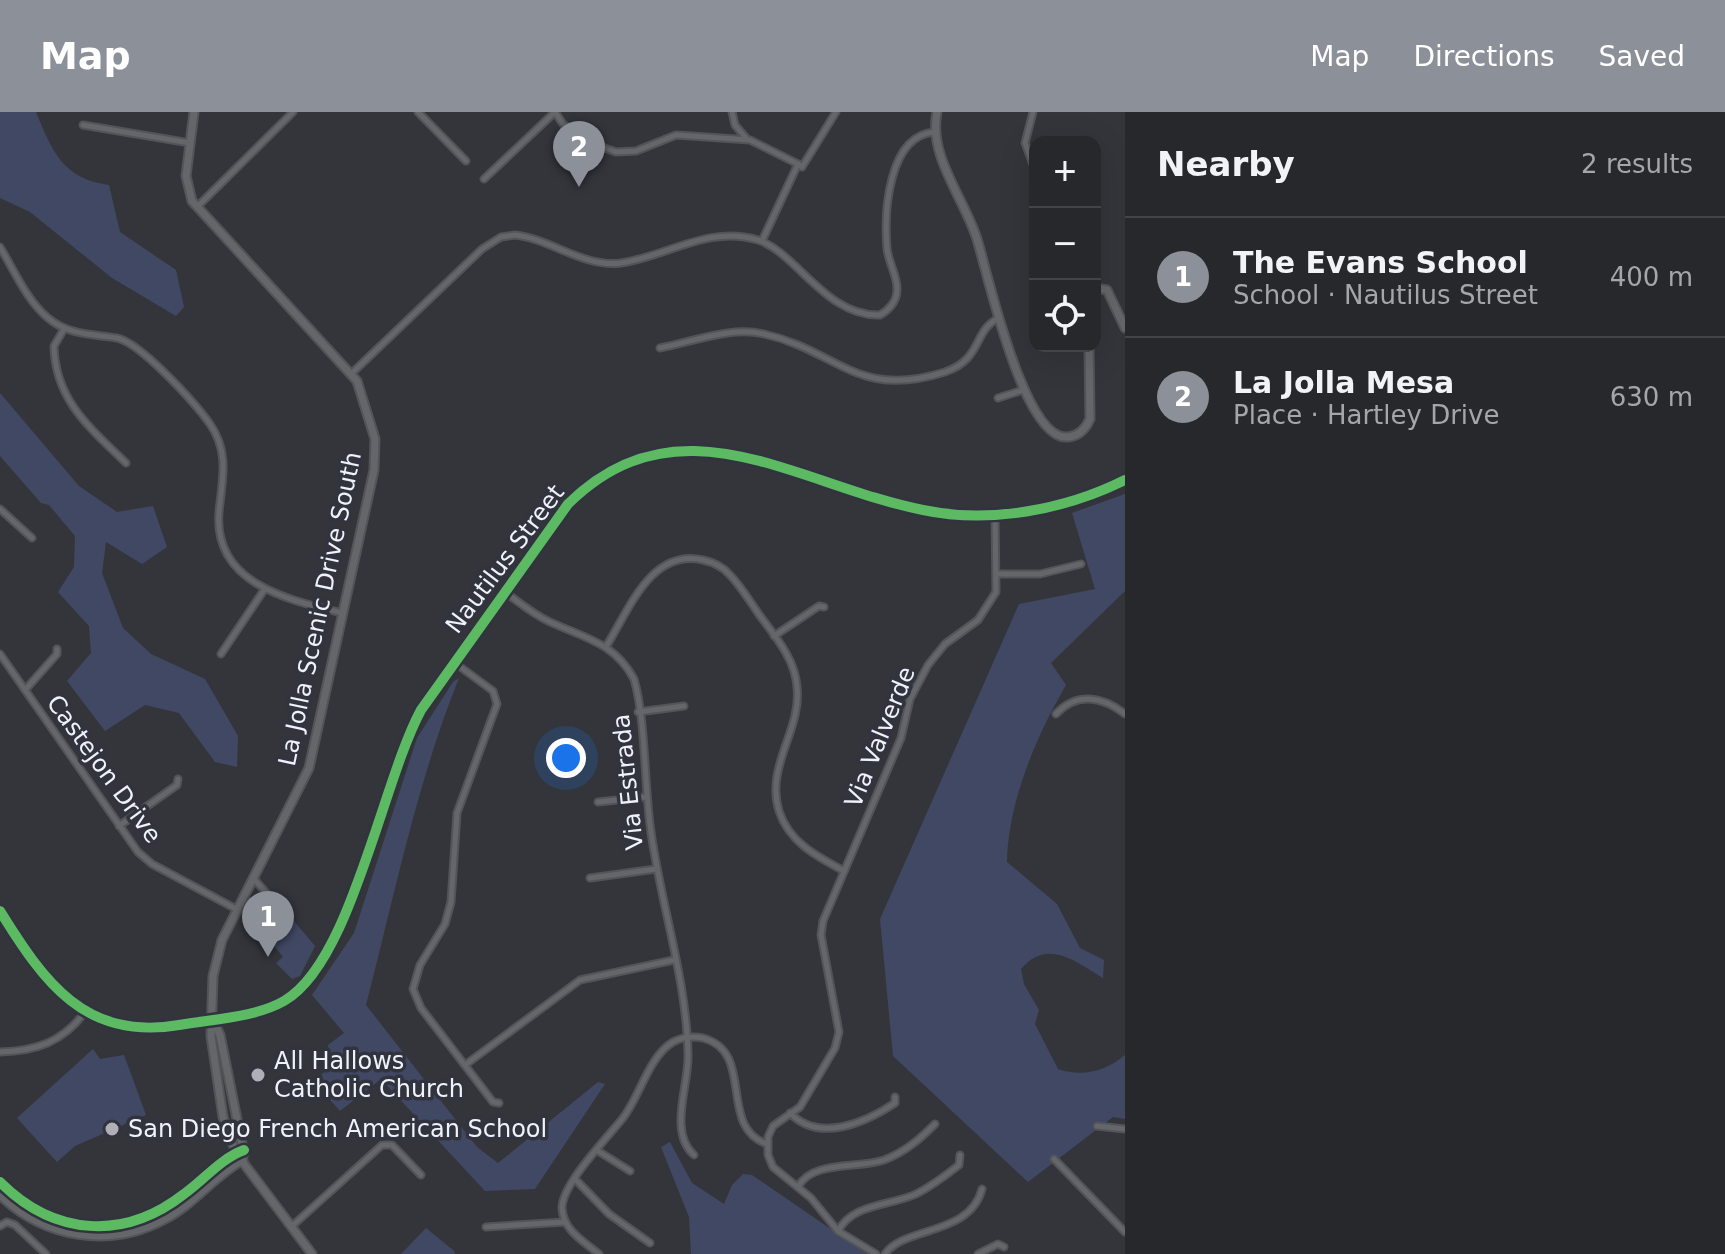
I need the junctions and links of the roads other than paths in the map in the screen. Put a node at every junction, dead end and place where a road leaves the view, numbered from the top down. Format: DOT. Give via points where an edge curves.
graph roads {
  1 [pos="194,112"];
  2 [pos="293,112"];
  3 [pos="418,112"];
  4 [pos="555,112"];
  5 [pos="732,112"];
  6 [pos="836,112"];
  7 [pos="937,112"];
  8 [pos="1033,112"];
  9 [pos="83,125"];
  10 [pos="935,132"];
  11 [pos="750,140"];
  12 [pos="190,143"];
  13 [pos="1029,154"];
  14 [pos="466,161"];
  15 [pos="798,164"];
  16 [pos="484,179"];
  17 [pos="197,207"];
  18 [pos="762,241"];
  19 [pos="0,247"];
  20 [pos="1101,289"];
  21 [pos="1000,317"];
  22 [pos="1125,328"];
  23 [pos="64,329"];
  24 [pos="660,348"];
  25 [pos="1089,352"];
  26 [pos="351,374"];
  27 [pos="1023,390"];
  28 [pos="998,398"];
  29 [pos="126,463"];
  30 [pos="1125,480"];
  31 [pos="0,509"];
  32 [pos="995,515"];
  33 [pos="32,538"];
  34 [pos="1081,564"];
  35 [pos="998,574"];
  36 [pos="264,590"];
  37 [pos="506,593"];
  38 [pos="824,607"];
  39 [pos="342,613"];
  40 [pos="774,636"];
  41 [pos="607,645"];
  42 [pos="57,649"];
  43 [pos="0,654"];
  44 [pos="221,654"];
  45 [pos="455,662"];
  46 [pos="25,690"];
  47 [pos="684,706"];
  48 [pos="638,712"];
  49 [pos="1056,714"];
  50 [pos="1125,714"];
  51 [pos="178,779"];
  52 [pos="646,797"];
  53 [pos="598,802"];
  54 [pos="119,826"];
  55 [pos="656,869"];
  56 [pos="844,871"];
  57 [pos="590,878"];
  58 [pos="254,879"];
  59 [pos="238,910"];
  60 [pos="0,911"];
  61 [pos="285,914"];
  62 [pos="674,960"];
  63 [pos="85,1012"];
  64 [pos="212,1019"];
  65 [pos="688,1036"];
  66 [pos="0,1052"];
  67 [pos="465,1065"];
  68 [pos="895,1097"];
  69 [pos="499,1103"];
  70 [pos="790,1113"];
  71 [pos="935,1124"];
  72 [pos="1097,1126"];
  73 [pos="1125,1129"];
  74 [pos="767,1144"];
  75 [pos="598,1151"];
  76 [pos="240,1152"];
  77 [pos="694,1155"];
  78 [pos="960,1155"];
  79 [pos="1054,1159"];
  80 [pos="243,1160"];
  81 [pos="630,1171"];
  82 [pos="421,1175"];
  83 [pos="575,1179"];
  84 [pos="0,1182"];
  85 [pos="798,1187"];
  86 [pos="982,1189"];
  87 [pos="0,1195"];
  88 [pos="565,1222"];
  89 [pos="0,1226"];
  90 [pos="291,1227"];
  91 [pos="486,1227"];
  92 [pos="838,1231"];
  93 [pos="1125,1232"];
  94 [pos="650,1243"];
  95 [pos="1004,1247"];
  96 [pos="46,1254"];
  97 [pos="312,1254"];
  98 [pos="599,1254"];
  99 [pos="876,1254"];
  100 [pos="885,1254"];
  101 [pos="978,1254"];
  1 -- 12 [label="main road, La Jolla Scenic Drive South"];
  2 -- 17 [label="street"];
  3 -- 14 [label="street"];
  4 -- 11 [label="street" via="563,124 616,152 636,151 676,135"];
  4 -- 16 [label="street"];
  5 -- 11 [label="street" via="735,125"];
  6 -- 15 [label="street" via="802,167"];
  7 -- 10 [label="main road"];
  8 -- 13 [label="street" via="1025,143"];
  9 -- 12 [label="street"];
  10 -- 18 [label="street" via="916,136 907,145 893,178 887,249 898,289 885,313 872,315 813,287"];
  10 -- 21 [label="main road" via="938,152 972,225"];
  11 -- 15 [label="street"];
  12 -- 17 [label="main road, La Jolla Scenic Drive South" via="187,186"];
  15 -- 18 [label="street"];
  17 -- 26 [label="main road, La Jolla Scenic Drive South"];
  18 -- 26 [label="street" via="705,237 610,263 522,236 501,237"];
  19 -- 23 [label="street" via="33,301"];
  20 -- 22 [label="main road" via="1107,290"];
  21 -- 24 [label="street" via="983,332 965,362 905,379 857,375 775,337 750,332"];
  21 -- 27 [label="main road"];
  23 -- 29 [label="street" via="54,346 60,386 79,417"];
  23 -- 36 [label="street" via="118,338 139,349 209,424 224,456 220,539 232,562"];
  25 -- 27 [label="main road" via="1091,412 1086,428 1073,437 1050,433"];
  26 -- 39 [label="main road, La Jolla Scenic Drive South" via="368,408 376,447"];
  27 -- 28 [label="street"];
  30 -- 32 [label="main road, Nautilus Street" via="1078,499"];
  31 -- 33 [label="street"];
  32 -- 35 [label="street, Via Valverde"];
  32 -- 37 [label="main road, Nautilus Street" via="912,508 722,451 648,453 585,487"];
  34 -- 35 [label="street" via="1040,574"];
  35 -- 56 [label="street, Via Valverde" via="996,592 985,611 935,654 916,688 901,738"];
  36 -- 39 [label="street"];
  36 -- 44 [label="street"];
  37 -- 41 [label="street, Via Estrada" via="544,619"];
  37 -- 45 [label="main road, Nautilus Street"];
  38 -- 40 [label="street"];
  39 -- 58 [label="main road, La Jolla Scenic Drive South" via="309,768"];
  40 -- 41 [label="street" via="723,568 686,558 651,574"];
  40 -- 56 [label="street" via="798,688 798,706 775,779 778,807 802,845"];
  41 -- 48 [label="street, Via Estrada" via="634,679"];
  42 -- 46 [label="street"];
  43 -- 46 [label="street, Castejon Drive"];
  45 -- 64 [label="main road, Nautilus Street" via="403,744 345,916 323,961 299,992 282,1003"];
  45 -- 67 [label="street" via="493,691 497,704 457,813 445,924 420,965 413,989 421,1008"];
  46 -- 54 [label="street, Castejon Drive"];
  47 -- 48 [label="street"];
  48 -- 52 [label="street, Via Estrada"];
  49 -- 50 [label="street" via="1070,702 1089,698"];
  51 -- 54 [label="street" via="177,785"];
  52 -- 53 [label="street"];
  52 -- 55 [label="street, Via Estrada"];
  54 -- 59 [label="street, Castejon Drive" via="152,864"];
  55 -- 57 [label="street"];
  55 -- 62 [label="street, Via Estrada"];
  56 -- 70 [label="street, Via Valverde" via="821,935 839,1032 800,1107"];
  58 -- 59 [label="main road, La Jolla Scenic Drive South"];
  58 -- 61 [label="street"];
  59 -- 64 [label="main road, La Jolla Scenic Drive South" via="216,961"];
  60 -- 63 [label="main road" via="47,981"];
  62 -- 65 [label="street, Via Estrada"];
  62 -- 67 [label="street" via="580,980"];
  63 -- 64 [label="main road, Nautilus Street" via="133,1028"];
  63 -- 66 [label="street" via="44,1047"];
  64 -- 76 [label="main road, La Jolla Scenic Drive South" via="220,1035"];
  65 -- 74 [label="street" via="706,1038 722,1051 737,1083 739,1120 752,1140"];
  65 -- 75 [label="street" via="660,1054 635,1101"];
  65 -- 77 [label="street, Via Estrada" via="681,1115 685,1143"];
  67 -- 69 [label="street"];
  68 -- 70 [label="street" via="895,1103 878,1114 843,1127 813,1127"];
  70 -- 74 [label="street, Via Valverde" via="773,1126"];
  71 -- 85 [label="street" via="895,1155 813,1172"];
  72 -- 73 [label="street"];
  74 -- 85 [label="street" via="773,1167"];
  75 -- 81 [label="street"];
  75 -- 83 [label="street"];
  76 -- 80 [label="main road, La Jolla Scenic Drive South"];
  76 -- 84 [label="main road" via="162,1211 102,1228 44,1215"];
  78 -- 92 [label="street" via="959,1165 935,1183 850,1215"];
  79 -- 93 [label="street"];
  80 -- 87 [label="main road" via="165,1219 117,1235 72,1235 28,1217"];
  80 -- 90 [label="main road"];
  82 -- 90 [label="street" via="392,1145 382,1145"];
  83 -- 88 [label="street" via="563,1201"];
  83 -- 94 [label="street" via="609,1214"];
  85 -- 92 [label="street"];
  86 -- 100 [label="street" via="979,1202 963,1215 893,1245"];
  88 -- 91 [label="street"];
  88 -- 98 [label="street"];
  89 -- 96 [label="street" via="15,1225"];
  90 -- 97 [label="main road"];
  92 -- 99 [label="street"];
  95 -- 101 [label="street" via="998,1244"];
}
